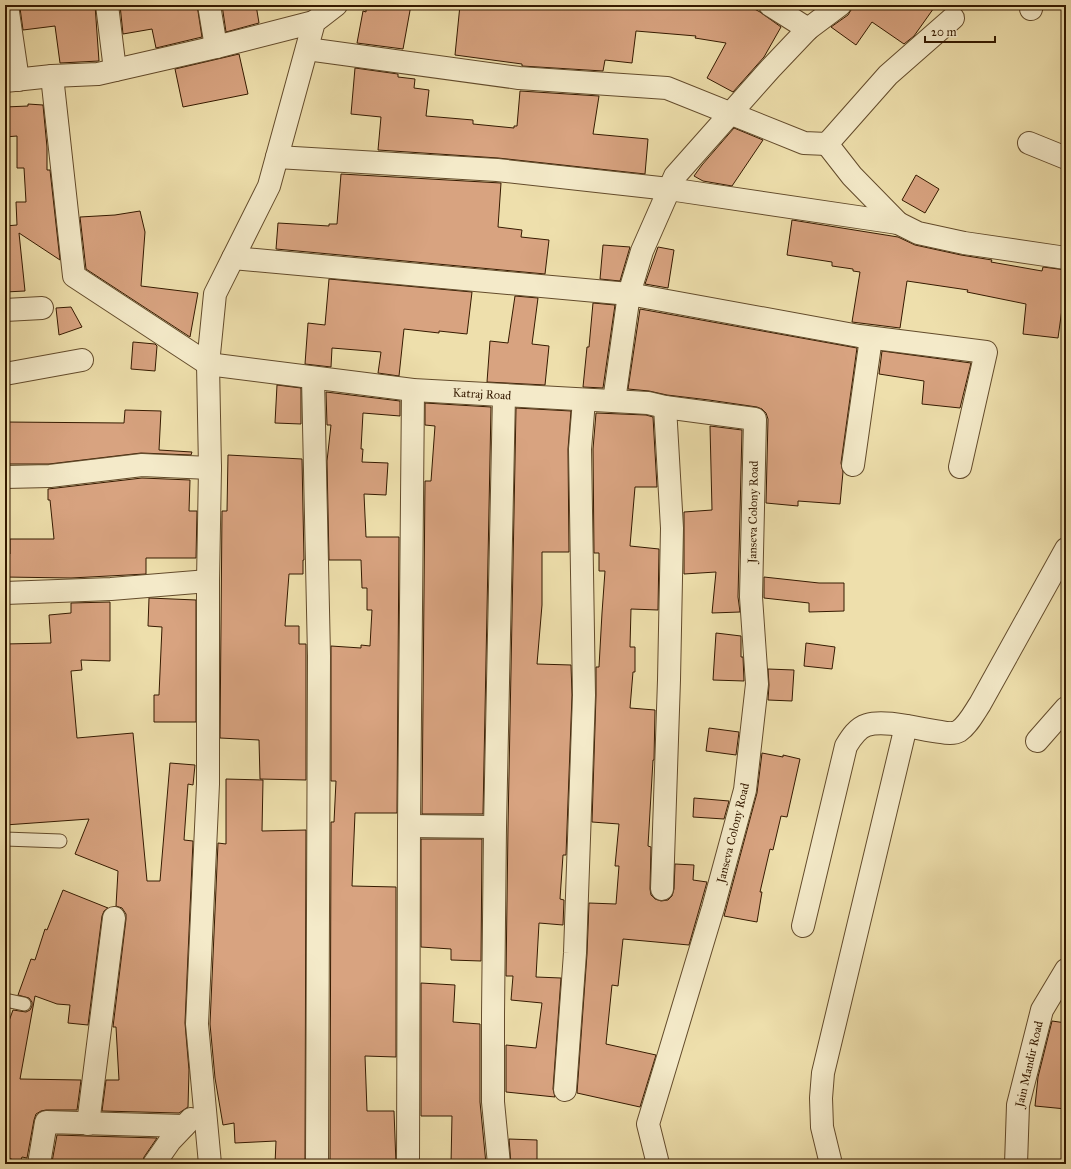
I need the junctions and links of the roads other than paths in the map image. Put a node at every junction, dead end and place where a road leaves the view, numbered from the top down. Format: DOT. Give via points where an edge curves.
graph roads {
  1 [pos="7,5"];
  2 [pos="106,5"];
  3 [pos="210,5"];
  4 [pos="770,5"];
  5 [pos="840,5"];
  6 [pos="325,11"];
  7 [pos="953,18"];
  8 [pos="808,29"];
  9 [pos="216,47"];
  10 [pos="307,49"];
  11 [pos="115,70"];
  12 [pos="52,76"];
  13 [pos="12,80"];
  14 [pos="730,114"];
  15 [pos="1029,143"];
  16 [pos="827,144"];
  17 [pos="277,157"];
  18 [pos="1066,158"];
  19 [pos="669,190"];
  20 [pos="898,223"];
  21 [pos="233,258"];
  22 [pos="1066,258"];
  23 [pos="629,294"];
  24 [pos="42,308"];
  25 [pos="5,310"];
  26 [pos="871,338"];
  27 [pos="82,360"];
  28 [pos="208,364"];
  29 [pos="5,374"];
  30 [pos="313,378"];
  31 [pos="413,390"];
  32 [pos="504,395"];
  33 [pos="584,400"];
  34 [pos="614,401"];
  35 [pos="665,407"];
  36 [pos="755,419"];
  37 [pos="853,465"];
  38 [pos="960,467"];
  39 [pos="210,468"];
  40 [pos="5,478"];
  41 [pos="1066,549"];
  42 [pos="208,581"];
  43 [pos="5,593"];
  44 [pos="1066,708"];
  45 [pos="906,726"];
  46 [pos="1037,742"];
  47 [pos="409,826"];
  48 [pos="494,827"];
  49 [pos="5,839"];
  50 [pos="60,841"];
  51 [pos="662,889"];
  52 [pos="114,918"];
  53 [pos="803,926"];
  54 [pos="1066,970"];
  55 [pos="1059,997"];
  56 [pos="5,1000"];
  57 [pos="24,1004"];
  58 [pos="564,1090"];
  59 [pos="204,1105"];
  60 [pos="88,1124"];
  61 [pos="184,1126"];
  62 [pos="40,1164"];
  63 [pos="154,1164"];
  64 [pos="210,1164"];
  65 [pos="317,1164"];
  66 [pos="408,1164"];
  67 [pos="499,1164"];
  68 [pos="658,1164"];
  69 [pos="831,1164"];
  70 [pos="1016,1164"];
  1 -- 13 [label="street"];
  2 -- 11 [label="street"];
  3 -- 9 [label="street"];
  4 -- 8 [label="street"];
  5 -- 8 [label="street"];
  6 -- 9 [label="street"];
  6 -- 10 [label="street"];
  7 -- 16 [label="street" via="888,75"];
  8 -- 14 [label="street"];
  9 -- 11 [label="street"];
  10 -- 14 [label="street" via="519,78 667,88"];
  10 -- 17 [label="street"];
  11 -- 12 [label="street" via="98,74"];
  12 -- 13 [label="street"];
  12 -- 28 [label="street" via="74,276"];
  14 -- 16 [label="street" via="804,143"];
  14 -- 19 [label="street" via="675,176"];
  15 -- 18 [label="street"];
  16 -- 20 [label="street" via="852,176"];
  17 -- 19 [label="street" via="497,170"];
  17 -- 21 [label="street" via="269,186"];
  19 -- 20 [label="street"];
  19 -- 23 [label="street" via="642,251"];
  20 -- 22 [label="street" via="918,233 964,243"];
  21 -- 23 [label="street"];
  21 -- 28 [label="street" via="215,294"];
  23 -- 26 [label="street"];
  23 -- 34 [label="street"];
  24 -- 25 [label="street"];
  26 -- 37 [label="street"];
  26 -- 38 [label="street" via="986,352"];
  27 -- 29 [label="street"];
  28 -- 30 [label="street, Katraj Road"];
  28 -- 39 [label="street"];
  30 -- 31 [label="street, Katraj Road"];
  30 -- 65 [label="street" via="319,656"];
  31 -- 32 [label="street, Katraj Road"];
  31 -- 47 [label="street"];
  32 -- 33 [label="street, Katraj Road"];
  32 -- 48 [label="street"];
  33 -- 34 [label="street, Katraj Road"];
  33 -- 58 [label="street" via="580,449 584,695 575,953"];
  34 -- 35 [label="street, Katraj Road"];
  35 -- 36 [label="street, Katraj Road"];
  35 -- 51 [label="street" via="672,528"];
  36 -- 68 [label="street, Janseva Colony Road" via="751,597 757,684 746,790 648,1124"];
  39 -- 40 [label="street" via="142,465 50,476"];
  39 -- 42 [label="street"];
  41 -- 45 [label="street" via="970,720 958,731 946,733"];
  42 -- 43 [label="street" via="111,589"];
  42 -- 59 [label="street" via="208,784 197,1024"];
  44 -- 46 [label="street"];
  45 -- 53 [label="street" via="867,725 855,732 846,746"];
  45 -- 69 [label="street" via="823,1073 822,1127"];
  47 -- 48 [label="street"];
  47 -- 66 [label="street"];
  48 -- 67 [label="street" via="493,1095"];
  49 -- 50 [label="lane"];
  52 -- 60 [label="street"];
  54 -- 55 [label="street, Jain Mandir Road"];
  55 -- 70 [label="street, Jain Mandir Road" via="1042,1010 1018,1105"];
  56 -- 57 [label="lane"];
  59 -- 61 [label="street"];
  59 -- 64 [label="street"];
  60 -- 61 [label="street"];
  60 -- 62 [label="street" via="46,1122"];
  61 -- 63 [label="street"];
}
